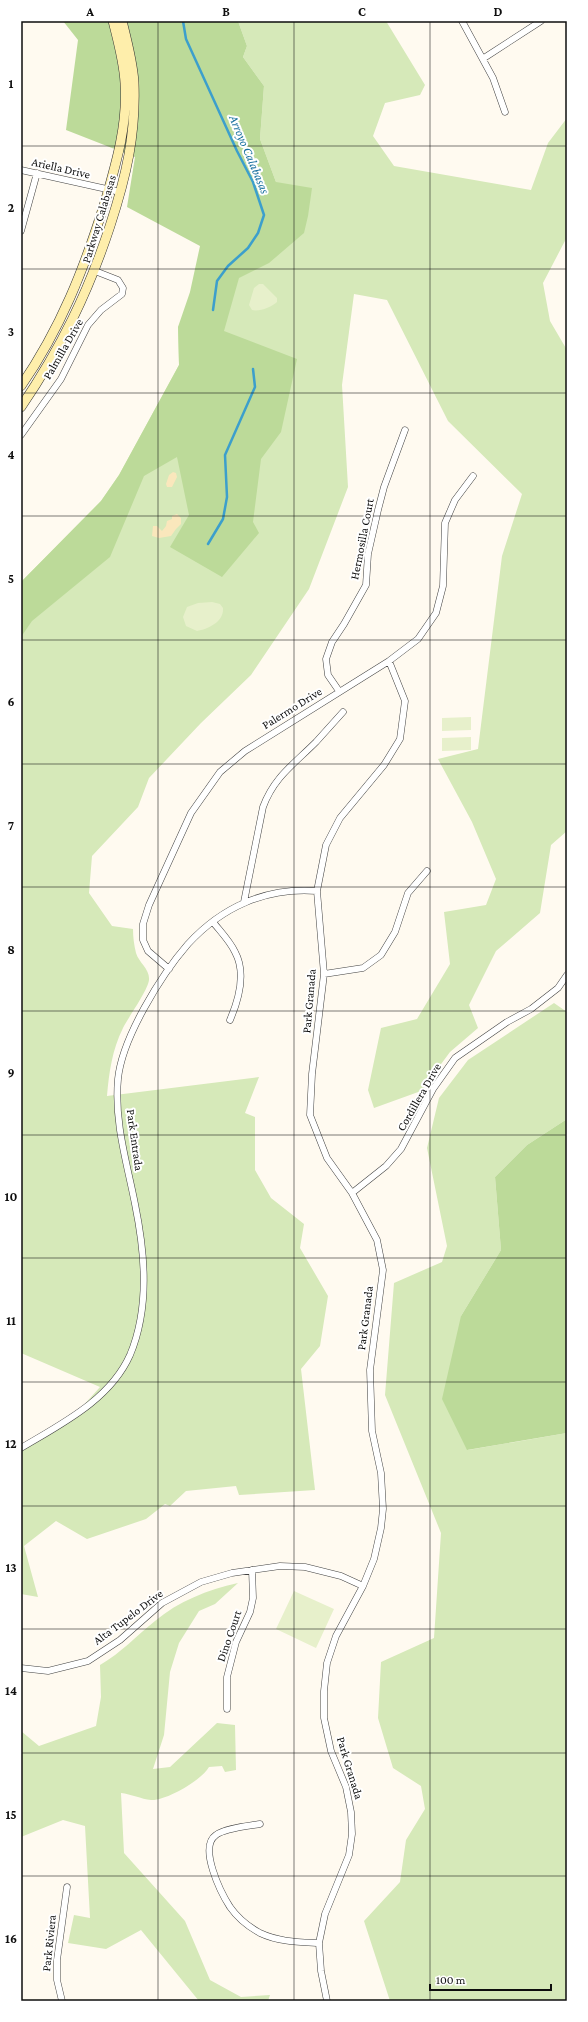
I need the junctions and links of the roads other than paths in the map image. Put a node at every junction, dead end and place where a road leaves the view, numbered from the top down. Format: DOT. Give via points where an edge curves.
graph roads {
  1 [pos="113,21"];
  2 [pos="122,21"];
  3 [pos="462,21"];
  4 [pos="541,21"];
  5 [pos="484,58"];
  6 [pos="505,112"];
  7 [pos="21,170"];
  8 [pos="37,173"];
  9 [pos="108,190"];
  10 [pos="120,192"];
  11 [pos="21,231"];
  12 [pos="85,266"];
  13 [pos="96,271"];
  14 [pos="21,386"];
  15 [pos="21,406"];
  16 [pos="405,430"];
  17 [pos="21,434"];
  18 [pos="473,476"];
  19 [pos="388,661"];
  20 [pos="339,691"];
  21 [pos="344,712"];
  22 [pos="427,872"];
  23 [pos="317,891"];
  24 [pos="244,902"];
  25 [pos="213,922"];
  26 [pos="169,969"];
  27 [pos="324,974"];
  28 [pos="567,975"];
  29 [pos="230,1020"];
  30 [pos="352,1193"];
  31 [pos="21,1448"];
  32 [pos="252,1570"];
  33 [pos="363,1586"];
  34 [pos="21,1668"];
  35 [pos="227,1709"];
  36 [pos="260,1824"];
  37 [pos="67,1887"];
  38 [pos="319,1943"];
  39 [pos="62,2001"];
  40 [pos="327,2001"];
  1 -- 9 [label="street, Parkway Calabasas" via="121,51 125,84 124,120"];
  2 -- 10 [label="street, Parkway Calabasas" via="134,82 134,117 129,162"];
  3 -- 5 [label="street"];
  4 -- 5 [label="street"];
  5 -- 6 [label="street"];
  7 -- 8 [label="street, Ariella Drive"];
  8 -- 9 [label="street, Ariella Drive"];
  8 -- 11 [label="street"];
  9 -- 10 [label="street, Ariella Drive"];
  9 -- 12 [label="street, Parkway Calabasas"];
  10 -- 13 [label="street, Parkway Calabasas"];
  12 -- 13 [label="street"];
  12 -- 14 [label="street, Parkway Calabasas" via="50,341"];
  13 -- 15 [label="street, Parkway Calabasas" via="72,323 44,374"];
  13 -- 17 [label="street, Palmilla Drive" via="118,280 123,288 122,294 101,310 88,325 61,379"];
  16 -- 20 [label="street, Hermosilla Court" via="378,510 368,554 366,584 332,642 326,659 328,675"];
  18 -- 19 [label="street, Palermo Drive" via="455,500 445,523 443,586 436,613 418,639"];
  19 -- 20 [label="street, Palermo Drive"];
  19 -- 23 [label="street, Park Granada" via="405,701 400,739 384,765 340,818 326,845"];
  20 -- 26 [label="street, Palermo Drive" via="245,751 220,772 191,813 149,905 143,924 143,940 148,951"];
  21 -- 24 [label="street" via="280,776 267,796"];
  22 -- 27 [label="street" via="408,893 395,932 382,955 363,968"];
  23 -- 24 [label="street, Park Entrada" via="279,891"];
  23 -- 27 [label="street, Park Granada"];
  24 -- 25 [label="street, Park Entrada"];
  25 -- 26 [label="street, Park Entrada" via="195,937"];
  25 -- 29 [label="street" via="235,951 242,968 237,1004"];
  26 -- 31 [label="street, Park Entrada" via="125,1048 118,1078 118,1119 136,1206 144,1277 144,1297 135,1338 123,1369 101,1395 73,1417"];
  27 -- 30 [label="street, Park Granada" via="312,1074 310,1115 327,1158"];
  28 -- 30 [label="street, Cordillera Drive" via="558,988 532,1009 507,1022 455,1058 433,1089 401,1148 386,1166"];
  30 -- 33 [label="street, Park Granada" via="377,1240 383,1270 370,1370 372,1431 381,1473 383,1509 374,1559"];
  32 -- 33 [label="street, Alta Tupelo Drive" via="280,1566 305,1567 341,1576"];
  32 -- 34 [label="street, Alta Tupelo Drive" via="201,1582 162,1603 120,1640 88,1661 48,1671"];
  32 -- 35 [label="street, Dino Court" via="253,1598 250,1612 236,1642 228,1677"];
  33 -- 38 [label="street, Park Granada" via="336,1636 327,1663 324,1718 331,1751 346,1788 352,1834 349,1855 325,1914"];
  36 -- 38 [label="street" via="216,1835 209,1842 208,1854 222,1892 231,1908 244,1922 259,1932 293,1942"];
  37 -- 39 [label="street, Park Riviera" via="57,1960 57,1980"];
  38 -- 40 [label="street, Park Granada"];
}
